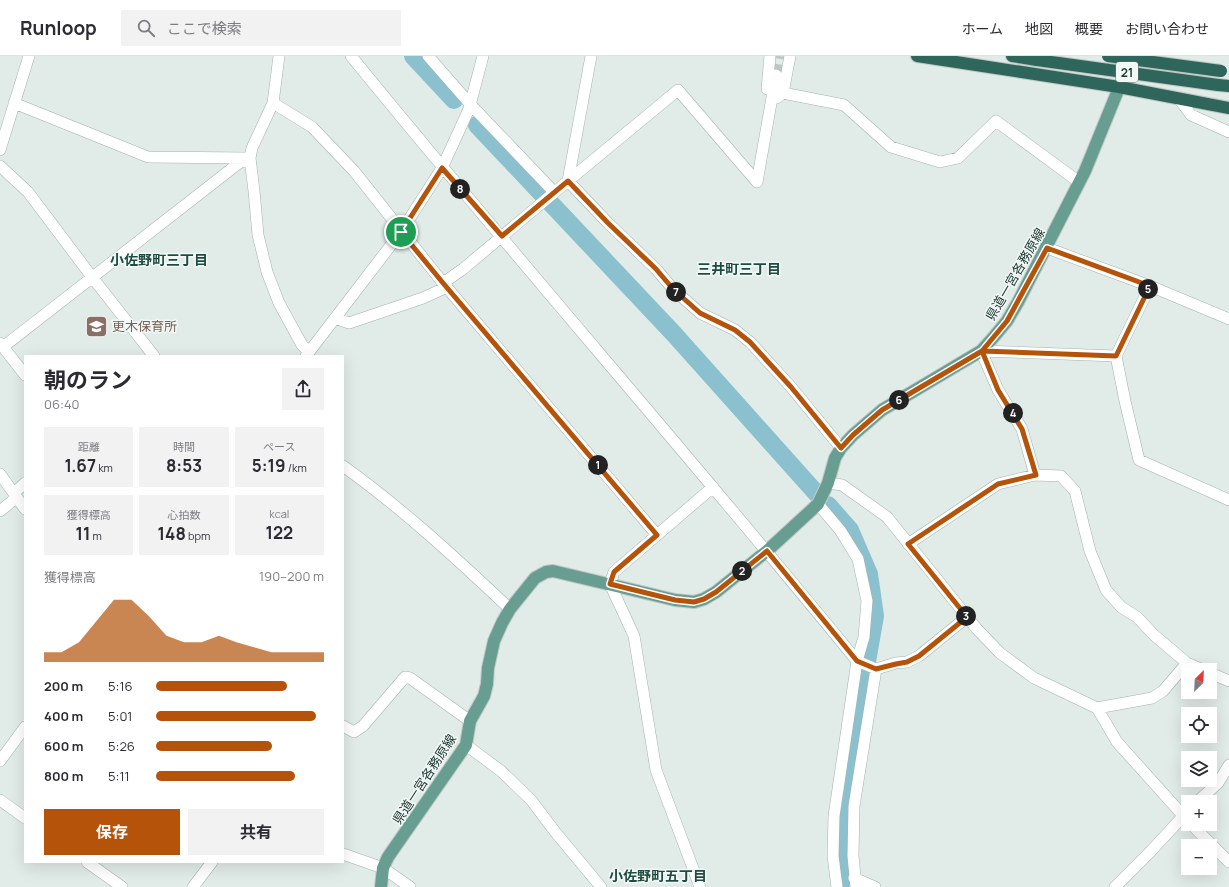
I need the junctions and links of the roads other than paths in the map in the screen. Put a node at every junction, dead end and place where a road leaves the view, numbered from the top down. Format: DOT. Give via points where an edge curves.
graph roads {
  1 [pos="29,56"];
  2 [pos="279,56"];
  3 [pos="350,56"];
  4 [pos="428,56"];
  5 [pos="484,56"];
  6 [pos="591,56"];
  7 [pos="770,56"];
  8 [pos="790,56"];
  9 [pos="917,56"];
  10 [pos="1012,56"];
  11 [pos="1108,56"];
  12 [pos="1132,56"];
  13 [pos="1225,72"];
  14 [pos="776,75"];
  15 [pos="1224,85"];
  16 [pos="1119,87"];
  17 [pos="783,93"];
  18 [pos="1179,99"];
  19 [pos="273,102"];
  20 [pos="771,102"];
  21 [pos="14,103"];
  22 [pos="470,104"];
  23 [pos="1229,108"];
  24 [pos="1229,132"];
  25 [pos="0,150"];
  26 [pos="250,158"];
  27 [pos="0,166"];
  28 [pos="442,168"];
  29 [pos="568,181"];
  30 [pos="1079,182"];
  31 [pos="548,196"];
  32 [pos="401,232"];
  33 [pos="502,236"];
  34 [pos="1047,248"];
  35 [pos="92,277"];
  36 [pos="445,285"];
  37 [pos="1150,286"];
  38 [pos="335,318"];
  39 [pos="1229,319"];
  40 [pos="1,345"];
  41 [pos="982,351"];
  42 [pos="307,354"];
  43 [pos="153,355"];
  44 [pos="1116,356"];
  45 [pos="24,373"];
  46 [pos="841,448"];
  47 [pos="344,467"];
  48 [pos="0,474"];
  49 [pos="1036,475"];
  50 [pos="828,483"];
  51 [pos="24,484"];
  52 [pos="713,487"];
  53 [pos="15,495"];
  54 [pos="1229,500"];
  55 [pos="818,504"];
  56 [pos="24,508"];
  57 [pos="0,511"];
  58 [pos="657,535"];
  59 [pos="908,544"];
  60 [pos="767,551"];
  61 [pos="610,584"];
  62 [pos="510,609"];
  63 [pos="967,617"];
  64 [pos="859,662"];
  65 [pos="1187,663"];
  66 [pos="874,668"];
  67 [pos="1181,670"];
  68 [pos="1217,676"];
  69 [pos="1229,681"];
  70 [pos="1097,708"];
  71 [pos="470,722"];
  72 [pos="344,727"];
  73 [pos="24,728"];
  74 [pos="466,745"];
  75 [pos="0,761"];
  76 [pos="1229,765"];
  77 [pos="1205,795"];
  78 [pos="0,800"];
  79 [pos="1181,811"];
  80 [pos="24,817"];
  81 [pos="1181,821"];
  82 [pos="1198,831"];
  83 [pos="344,854"];
  84 [pos="1229,862"];
  85 [pos="88,863"];
  86 [pos="211,863"];
  87 [pos="383,868"];
  88 [pos="855,882"];
  89 [pos="122,887"];
  90 [pos="193,887"];
  91 [pos="381,887"];
  92 [pos="410,887"];
  93 [pos="601,887"];
  94 [pos="700,887"];
  95 [pos="837,887"];
  96 [pos="875,887"];
  97 [pos="1115,887"];
  1 -- 21 [label="street"];
  2 -- 19 [label="street"];
  3 -- 28 [label="street"];
  4 -- 22 [label="street"];
  5 -- 22 [label="street"];
  6 -- 29 [label="street"];
  7 -- 20 [label="street" via="767,94"];
  8 -- 17 [label="street"];
  9 -- 16 [label="highway"];
  10 -- 15 [label="highway, 21, bridge"];
  11 -- 13 [label="highway, 21, bridge"];
  12 -- 16 [label="main road, 県道一宮各務原線"];
  14 -- 20 [label="street"];
  16 -- 18 [label="highway"];
  16 -- 30 [label="main road, 県道一宮各務原線"];
  17 -- 20 [label="street"];
  17 -- 30 [label="street" via="844,104 891,147 940,162 958,158 996,122"];
  18 -- 23 [label="highway"];
  18 -- 24 [label="street" via="1191,115"];
  19 -- 26 [label="street"];
  19 -- 32 [label="street" via="312,127 354,171"];
  20 -- 29 [label="street" via="757,182 678,90"];
  21 -- 25 [label="street"];
  21 -- 26 [label="street" via="148,157"];
  22 -- 28 [label="street"];
  22 -- 31 [label="street"];
  26 -- 35 [label="street" via="239,163"];
  26 -- 42 [label="street" via="258,235 267,272 279,303"];
  27 -- 35 [label="street" via="28,192"];
  28 -- 32 [label="street"];
  28 -- 33 [label="street"];
  29 -- 31 [label="street"];
  29 -- 46 [label="street" via="673,289 700,313 735,330 750,342"];
  30 -- 34 [label="main road, 県道一宮各務原線"];
  31 -- 33 [label="street"];
  32 -- 36 [label="street"];
  32 -- 38 [label="street"];
  33 -- 36 [label="street"];
  33 -- 52 [label="street"];
  34 -- 37 [label="street"];
  34 -- 41 [label="main road, 県道一宮各務原線" via="1007,321"];
  35 -- 40 [label="street"];
  35 -- 43 [label="street"];
  36 -- 38 [label="street" via="424,298 349,323"];
  36 -- 58 [label="street"];
  37 -- 39 [label="street"];
  37 -- 44 [label="street"];
  38 -- 42 [label="street"];
  40 -- 45 [label="street"];
  41 -- 44 [label="street"];
  41 -- 46 [label="main road, 県道一宮各務原線" via="882,410"];
  41 -- 49 [label="street" via="998,390 1022,429"];
  44 -- 54 [label="street" via="1139,460"];
  46 -- 50 [label="main road, 県道一宮各務原線" via="835,458"];
  47 -- 62 [label="street" via="431,536"];
  48 -- 53 [label="street"];
  49 -- 59 [label="street" via="998,484"];
  49 -- 65 [label="street" via="1061,476 1075,492 1090,551 1106,590 1121,607 1137,617"];
  50 -- 55 [label="main road, 県道一宮各務原線"];
  50 -- 59 [label="street" via="842,485 887,517"];
  51 -- 53 [label="street"];
  52 -- 58 [label="street"];
  52 -- 60 [label="street"];
  53 -- 56 [label="street"];
  53 -- 57 [label="street"];
  55 -- 60 [label="main road, 県道一宮各務原線"];
  55 -- 64 [label="street" via="840,530 858,559 867,601"];
  58 -- 61 [label="street" via="614,572"];
  59 -- 63 [label="street"];
  60 -- 61 [label="main road, 県道一宮各務原線" via="716,592 694,602 675,600"];
  60 -- 64 [label="street"];
  61 -- 62 [label="main road, 県道一宮各務原線" via="553,571 546,572 535,578"];
  61 -- 94 [label="street" via="634,636 656,770"];
  62 -- 71 [label="main road, 県道一宮各務原線" via="494,641 484,696"];
  63 -- 66 [label="street" via="919,656 907,662"];
  63 -- 70 [label="street" via="1000,653 1017,667 1034,678"];
  64 -- 66 [label="street"];
  64 -- 95 [label="street" via="834,816 833,856"];
  66 -- 88 [label="street" via="854,806"];
  67 -- 70 [label="street" via="1163,691 1152,698"];
  68 -- 69 [label="street"];
  70 -- 79 [label="street" via="1117,742"];
  71 -- 72 [label="street" via="405,676 363,726 354,732"];
  71 -- 74 [label="main road, 県道一宮各務原線"];
  73 -- 75 [label="street"];
  74 -- 87 [label="main road, 県道一宮各務原線" via="388,857"];
  74 -- 93 [label="street" via="500,771 531,800"];
  76 -- 77 [label="street" via="1218,783"];
  78 -- 80 [label="street"];
  81 -- 97 [label="street"];
  82 -- 84 [label="street"];
  83 -- 87 [label="street"];
  85 -- 89 [label="street"];
  86 -- 90 [label="street"];
  87 -- 91 [label="main road, 県道一宮各務原線"];
  87 -- 92 [label="street"];
  88 -- 96 [label="street"];
}
